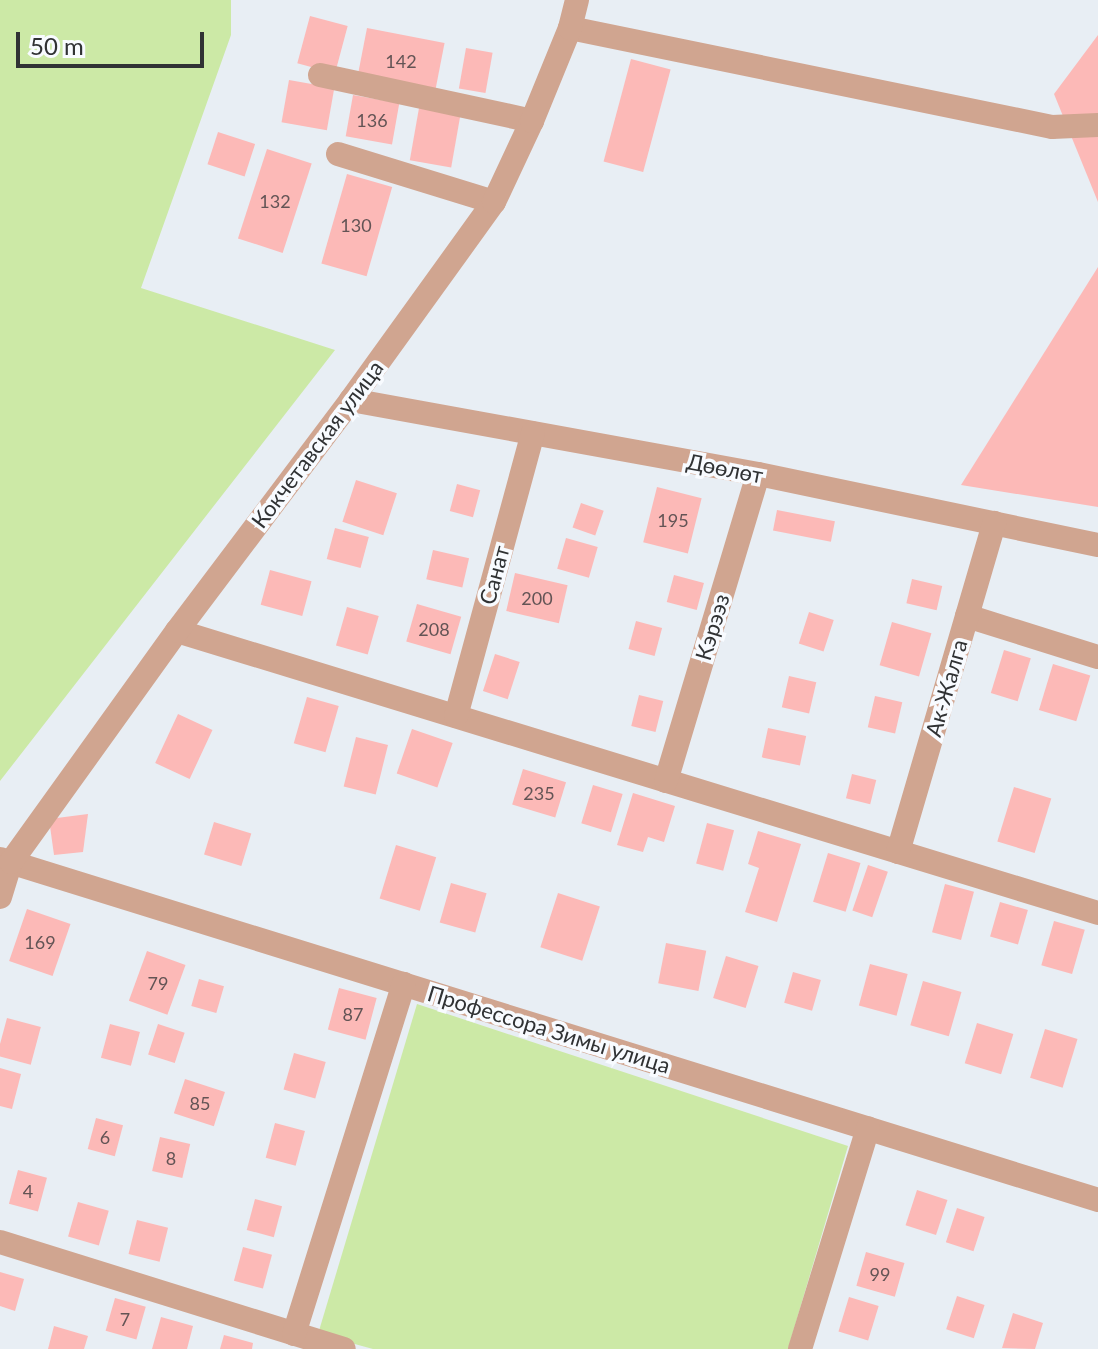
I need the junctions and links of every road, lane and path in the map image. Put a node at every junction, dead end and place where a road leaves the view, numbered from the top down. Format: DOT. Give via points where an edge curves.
graph roads {
  1 [pos="577,0"];
  2 [pos="570,28"];
  3 [pos="320,75"];
  4 [pos="532,121"];
  5 [pos="1098,125"];
  6 [pos="338,154"];
  7 [pos="494,202"];
  8 [pos="351,400"];
  9 [pos="533,433"];
  10 [pos="758,474"];
  11 [pos="994,523"];
  12 [pos="1098,545"];
  13 [pos="967,616"];
  14 [pos="177,631"];
  15 [pos="1098,657"];
  16 [pos="456,716"];
  17 [pos="666,781"];
  18 [pos="898,852"];
  19 [pos="6,860"];
  20 [pos="0,897"];
  21 [pos="1098,913"];
  22 [pos="404,984"];
  23 [pos="868,1128"];
  24 [pos="1098,1200"];
  25 [pos="0,1242"];
  26 [pos="294,1334"];
  27 [pos="344,1349"];
  28 [pos="800,1349"];
  1 -- 2 [label="street, Кокчетавская улица"];
  2 -- 4 [label="street, Кокчетавская улица"];
  2 -- 5 [label="street" via="1052,127"];
  3 -- 4 [label="street"];
  4 -- 7 [label="street, Кокчетавская улица"];
  6 -- 7 [label="street"];
  7 -- 8 [label="street, Кокчетавская улица"];
  8 -- 9 [label="street, Дөөлөт"];
  8 -- 14 [label="street, Кокчетавская улица"];
  9 -- 10 [label="street, Дөөлөт"];
  9 -- 16 [label="street, Санат"];
  10 -- 11 [label="street, Дөөлөт"];
  10 -- 17 [label="street, Кэрээз"];
  11 -- 12 [label="street, Дөөлөт"];
  11 -- 13 [label="street, Ак-Жалга"];
  13 -- 15 [label="street"];
  13 -- 18 [label="street, Ак-Жалга"];
  14 -- 16 [label="street"];
  14 -- 19 [label="street, Кокчетавская улица"];
  16 -- 17 [label="street"];
  17 -- 18 [label="street"];
  18 -- 21 [label="street"];
  19 -- 20 [label="street, Кокчетавская улица"];
  19 -- 22 [label="street, Профессора Зимы улица"];
  22 -- 23 [label="street, Профессора Зимы улица"];
  22 -- 26 [label="street"];
  23 -- 24 [label="street, Профессора Зимы улица"];
  23 -- 28 [label="street"];
  25 -- 26 [label="street"];
  26 -- 27 [label="street"];
}
